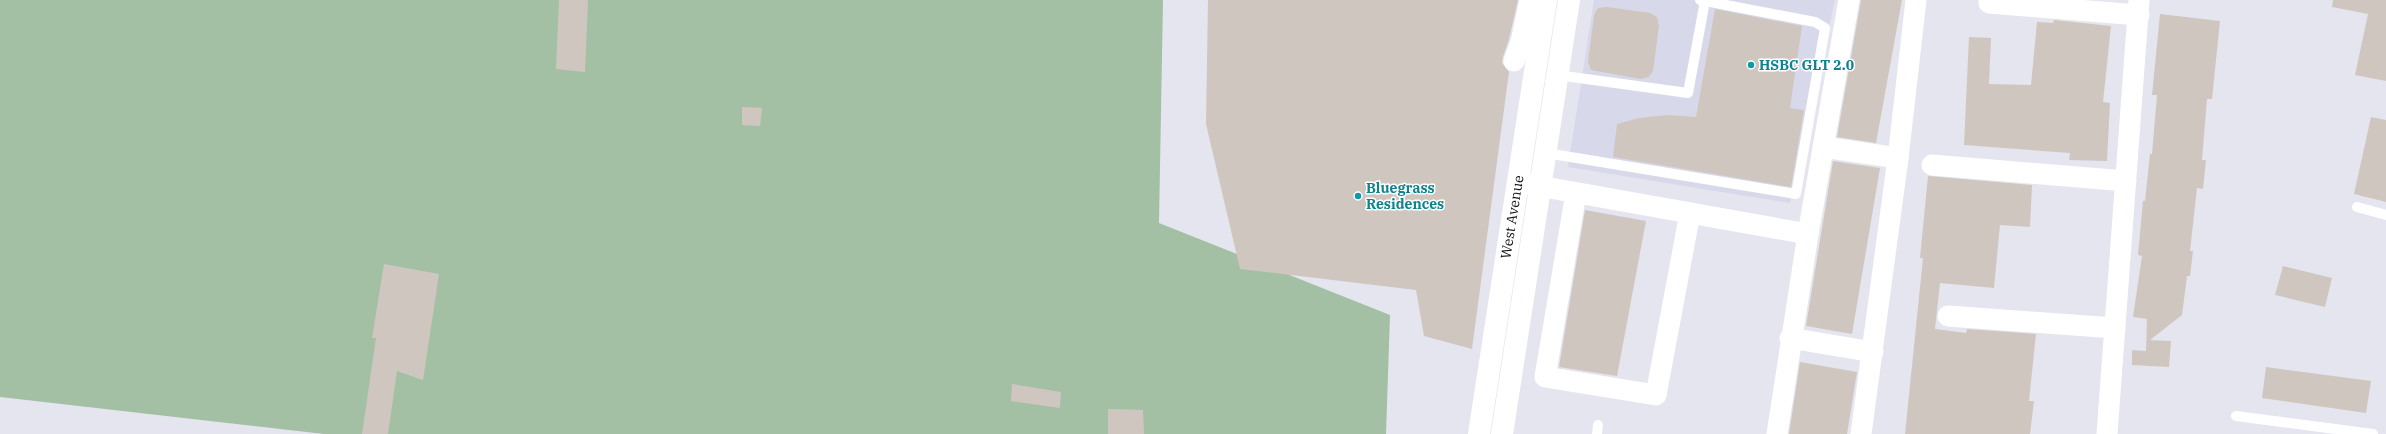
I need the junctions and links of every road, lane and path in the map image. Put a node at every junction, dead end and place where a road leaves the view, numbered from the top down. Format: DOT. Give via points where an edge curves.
graph roads {
  1 [pos="1530,0"];
  2 [pos="1546,0"];
  3 [pos="1569,0"];
  4 [pos="1703,0"];
  5 [pos="1850,0"];
  6 [pos="1916,0"];
  7 [pos="1989,3"];
  8 [pos="2139,7"];
  9 [pos="1514,61"];
  10 [pos="1557,75"];
  11 [pos="1823,147"];
  12 [pos="1546,153"];
  13 [pos="1898,158"];
  14 [pos="1932,165"];
  15 [pos="2126,181"];
  16 [pos="1518,182"];
  17 [pos="1540,187"];
  18 [pos="1576,193"];
  19 [pos="2357,207"];
  20 [pos="1690,213"];
  21 [pos="2386,215"];
  22 [pos="1808,234"];
  23 [pos="1948,316"];
  24 [pos="2115,328"];
  25 [pos="1790,338"];
  26 [pos="1873,352"];
  27 [pos="2236,416"];
  28 [pos="1479,434"];
  29 [pos="1502,434"];
  30 [pos="1777,434"];
  31 [pos="1861,434"];
  32 [pos="2107,434"];
  33 [pos="2373,434"];
  1 -- 9 [label="street"];
  2 -- 16 [label="main road, West Avenue"];
  3 -- 10 [label="main road, West Avenue"];
  4 -- 10 [label="lane" via="1688,93"];
  4 -- 12 [label="lane" via="1815,22 1825,28 1796,194"];
  5 -- 11 [label="street"];
  6 -- 13 [label="street"];
  7 -- 8 [label="street"];
  8 -- 15 [label="street"];
  10 -- 12 [label="main road, West Avenue"];
  11 -- 13 [label="street"];
  11 -- 22 [label="street"];
  12 -- 17 [label="main road, West Avenue"];
  13 -- 26 [label="street"];
  14 -- 15 [label="street"];
  15 -- 24 [label="street"];
  16 -- 17 [label="street"];
  16 -- 28 [label="main road, West Avenue"];
  17 -- 18 [label="street"];
  17 -- 29 [label="main road, West Avenue"];
  18 -- 20 [label="street"];
  18 -- 20 [label="street" via="1545,377 1656,395"];
  19 -- 21 [label="lane"];
  20 -- 22 [label="street"];
  22 -- 25 [label="street"];
  23 -- 24 [label="street"];
  24 -- 32 [label="street"];
  25 -- 26 [label="street"];
  25 -- 30 [label="street"];
  26 -- 31 [label="street"];
  27 -- 33 [label="lane"];
}
